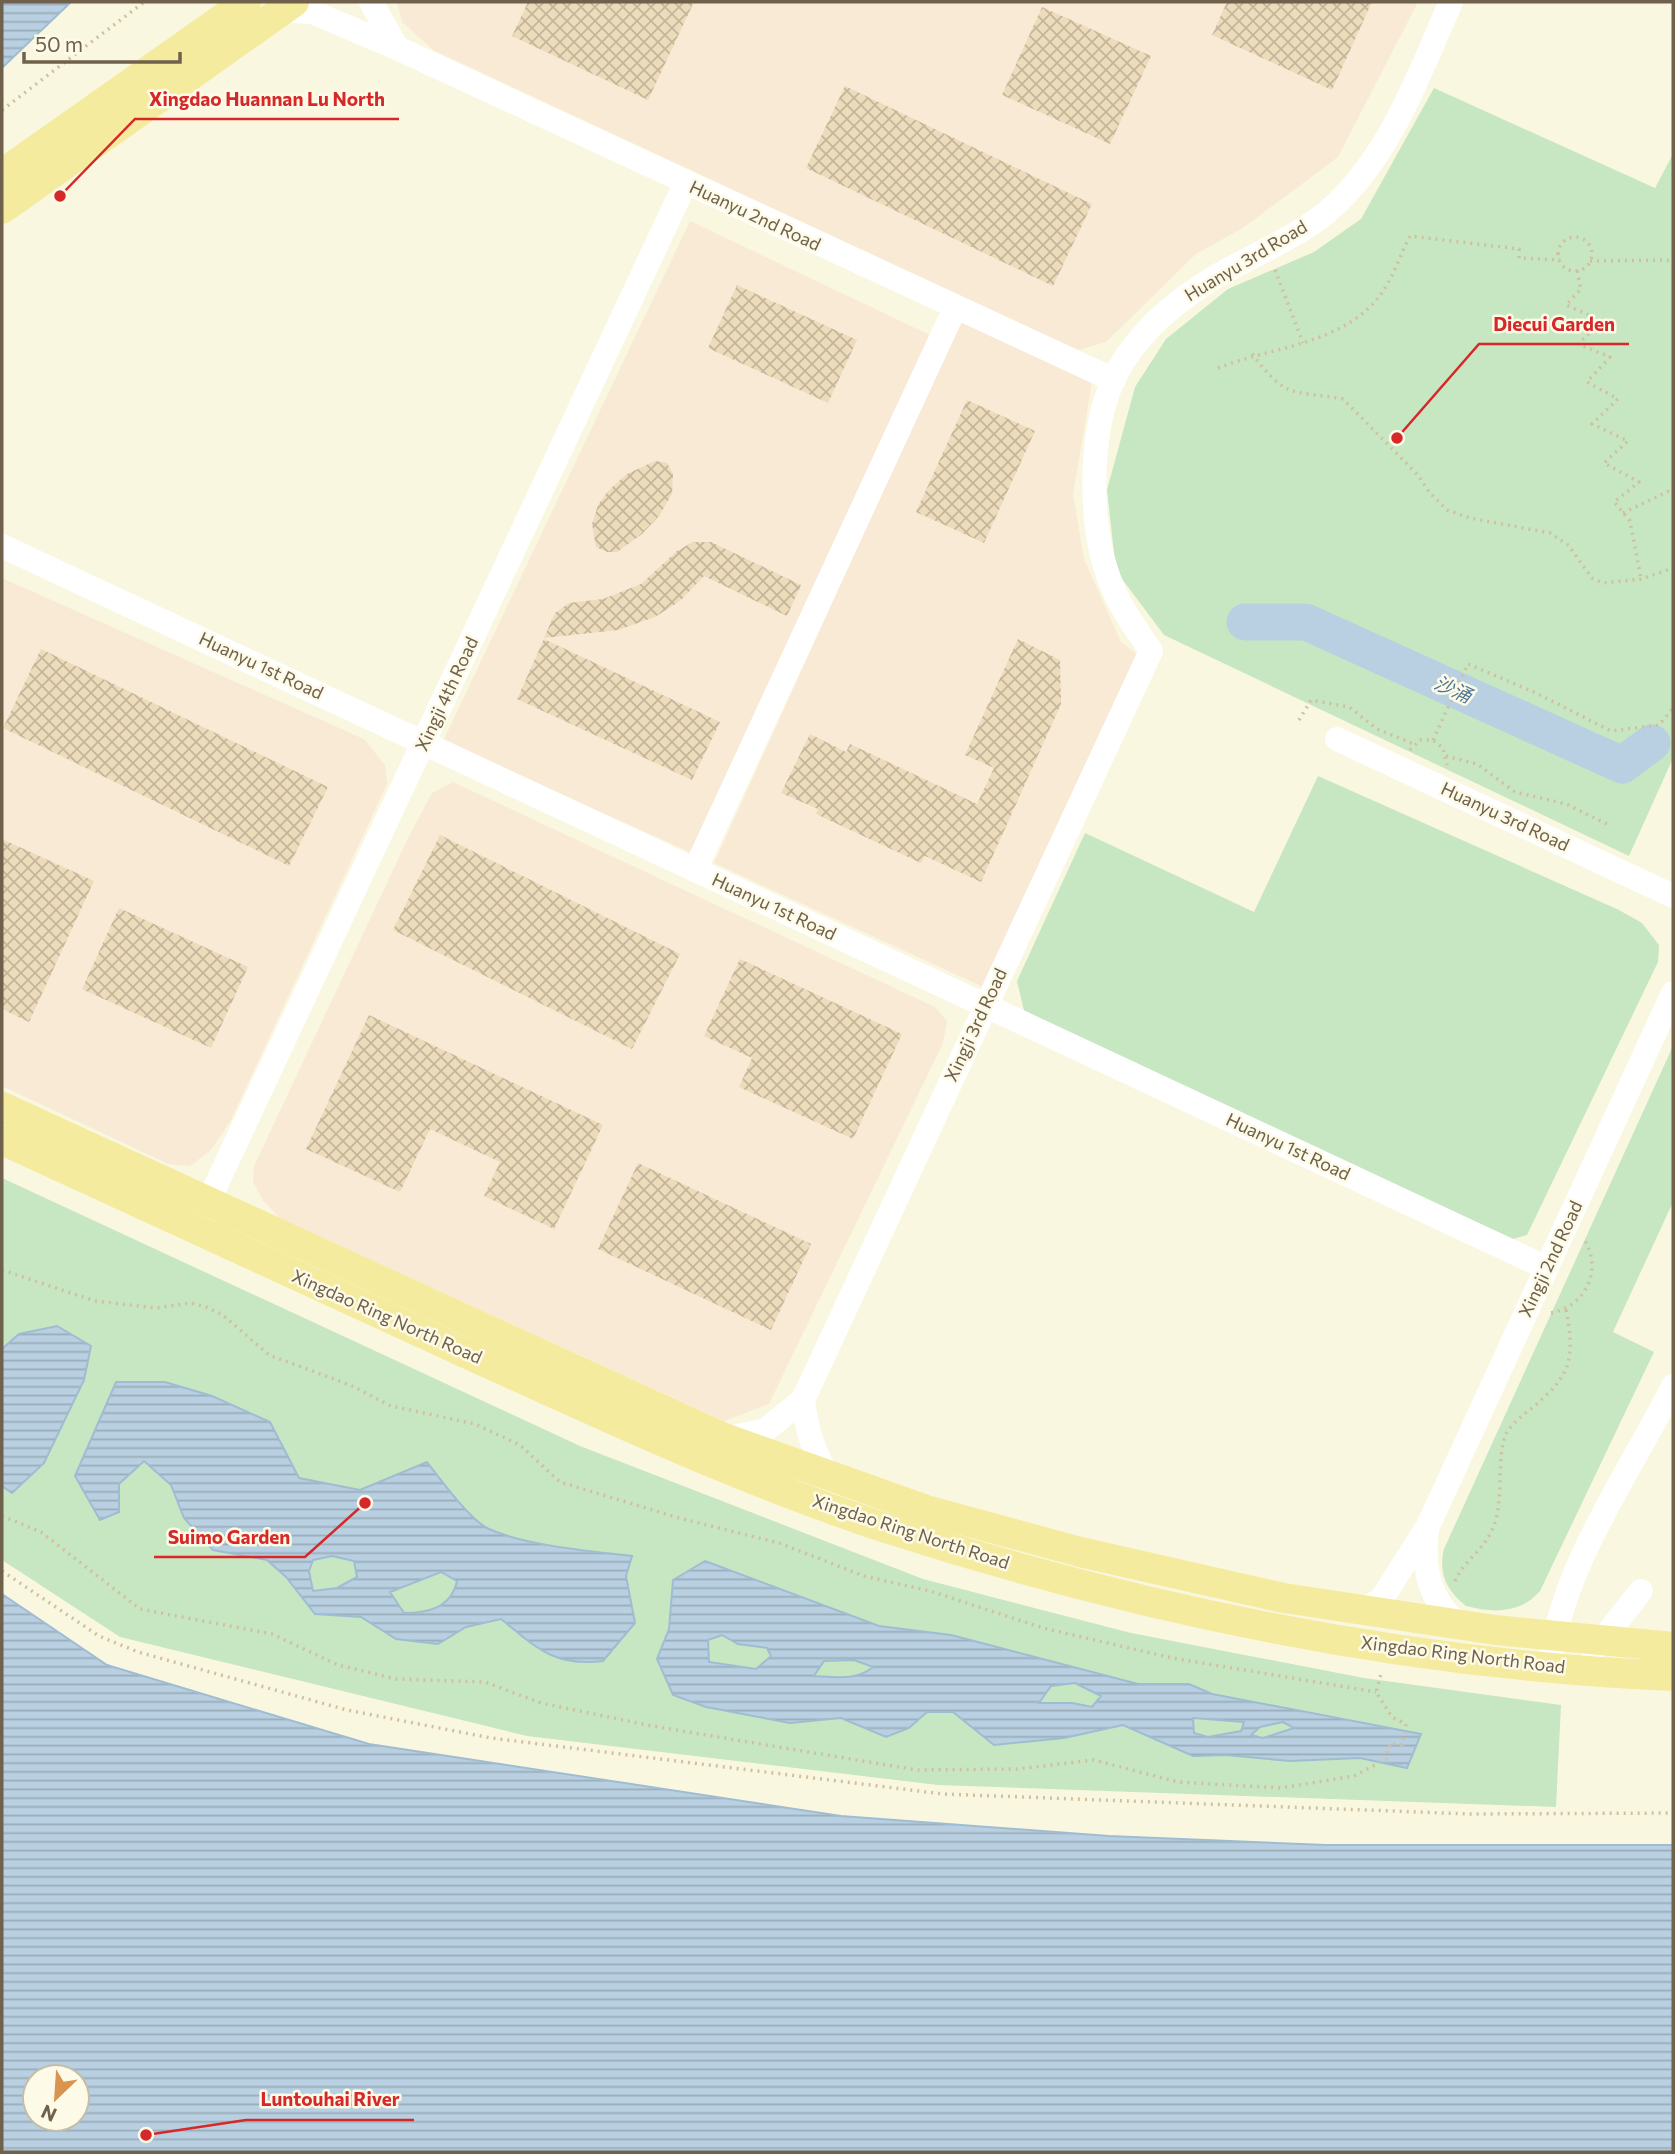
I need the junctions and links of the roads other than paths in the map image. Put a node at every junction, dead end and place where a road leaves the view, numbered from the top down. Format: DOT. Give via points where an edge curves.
graph roads {
  1 [pos="246,2"];
  2 [pos="371,2"];
  3 [pos="1451,2"];
  4 [pos="288,6"];
  5 [pos="397,48"];
  6 [pos="2,174"];
  7 [pos="685,184"];
  8 [pos="2,209"];
  9 [pos="955,307"];
  10 [pos="1114,380"];
  11 [pos="2,546"];
  12 [pos="1151,651"];
  13 [pos="1338,739"];
  14 [pos="425,742"];
  15 [pos="695,870"];
  16 [pos="1673,896"];
  17 [pos="1673,993"];
  18 [pos="985,1005"];
  19 [pos="2,1107"];
  20 [pos="2,1140"];
  21 [pos="208,1203"];
  22 [pos="195,1230"];
  23 [pos="1547,1268"];
  24 [pos="1673,1386"];
  25 [pos="803,1400"];
  26 [pos="724,1438"];
  27 [pos="829,1477"];
  28 [pos="1427,1526"];
  29 [pos="1641,1591"];
  30 [pos="1360,1611"];
  31 [pos="1460,1625"];
  32 [pos="1554,1636"];
  33 [pos="1601,1641"];
  34 [pos="1673,1647"];
  35 [pos="1565,1668"];
  36 [pos="1673,1676"];
  1 -- 6 [label="main road"];
  2 -- 5 [label="street"];
  3 -- 10 [label="street, Huanyu 3rd Road" via="1385,145 1343,198 1268,252 1201,286 1164,313 1134,347"];
  4 -- 5 [label="street, Huanyu 2nd Road"];
  4 -- 8 [label="main road"];
  5 -- 7 [label="street, Huanyu 2nd Road"];
  7 -- 9 [label="street, Huanyu 2nd Road"];
  7 -- 14 [label="street, Xingji 4th Road"];
  9 -- 10 [label="street, Huanyu 2nd Road"];
  9 -- 15 [label="street"];
  10 -- 12 [label="street, Huanyu 3rd Road" via="1103,414 1096,522 1116,597"];
  11 -- 14 [label="street, Huanyu 1st Road"];
  12 -- 18 [label="street, Xingji 3rd Road"];
  13 -- 16 [label="street, Huanyu 3rd Road"];
  14 -- 15 [label="street, Huanyu 1st Road"];
  14 -- 21 [label="street, Xingji 4th Road"];
  15 -- 18 [label="street, Huanyu 1st Road"];
  17 -- 23 [label="street, Xingji 2nd Road"];
  18 -- 23 [label="street, Huanyu 1st Road"];
  18 -- 25 [label="street, Xingji 3rd Road"];
  19 -- 21 [label="main road, Xingdao Ring North Road"];
  20 -- 22 [label="main road, Xingdao Ring North Road"];
  21 -- 22 [label="street, Xingji 4th Road"];
  21 -- 26 [label="main road, Xingdao Ring North Road"];
  22 -- 35 [label="main road, Xingdao Ring North Road" via="632,1429 888,1528 1097,1589 1279,1629 1423,1653"];
  23 -- 28 [label="street, Xingji 2nd Road"];
  24 -- 32 [label="street" via="1595,1534"];
  25 -- 26 [label="street, Xingji 3rd Road" via="764,1431"];
  25 -- 27 [label="street" via="808,1435"];
  26 -- 27 [label="main road, Xingdao Ring North Road"];
  27 -- 30 [label="main road, Xingdao Ring North Road" via="926,1510 1080,1552"];
  28 -- 30 [label="street, Xingji 2nd Road" via="1381,1600"];
  28 -- 31 [label="street, Xingji 2nd Road" via="1424,1559 1429,1581 1447,1615"];
  29 -- 33 [label="street"];
  30 -- 31 [label="main road, Xingdao Ring North Road"];
  31 -- 32 [label="main road, Xingdao Ring North Road"];
  32 -- 33 [label="main road, Xingdao Ring North Road"];
  32 -- 35 [label="street"];
  33 -- 34 [label="main road, Xingdao Ring North Road"];
  33 -- 35 [label="street"];
  35 -- 36 [label="main road, Xingdao Ring North Road"];
}
